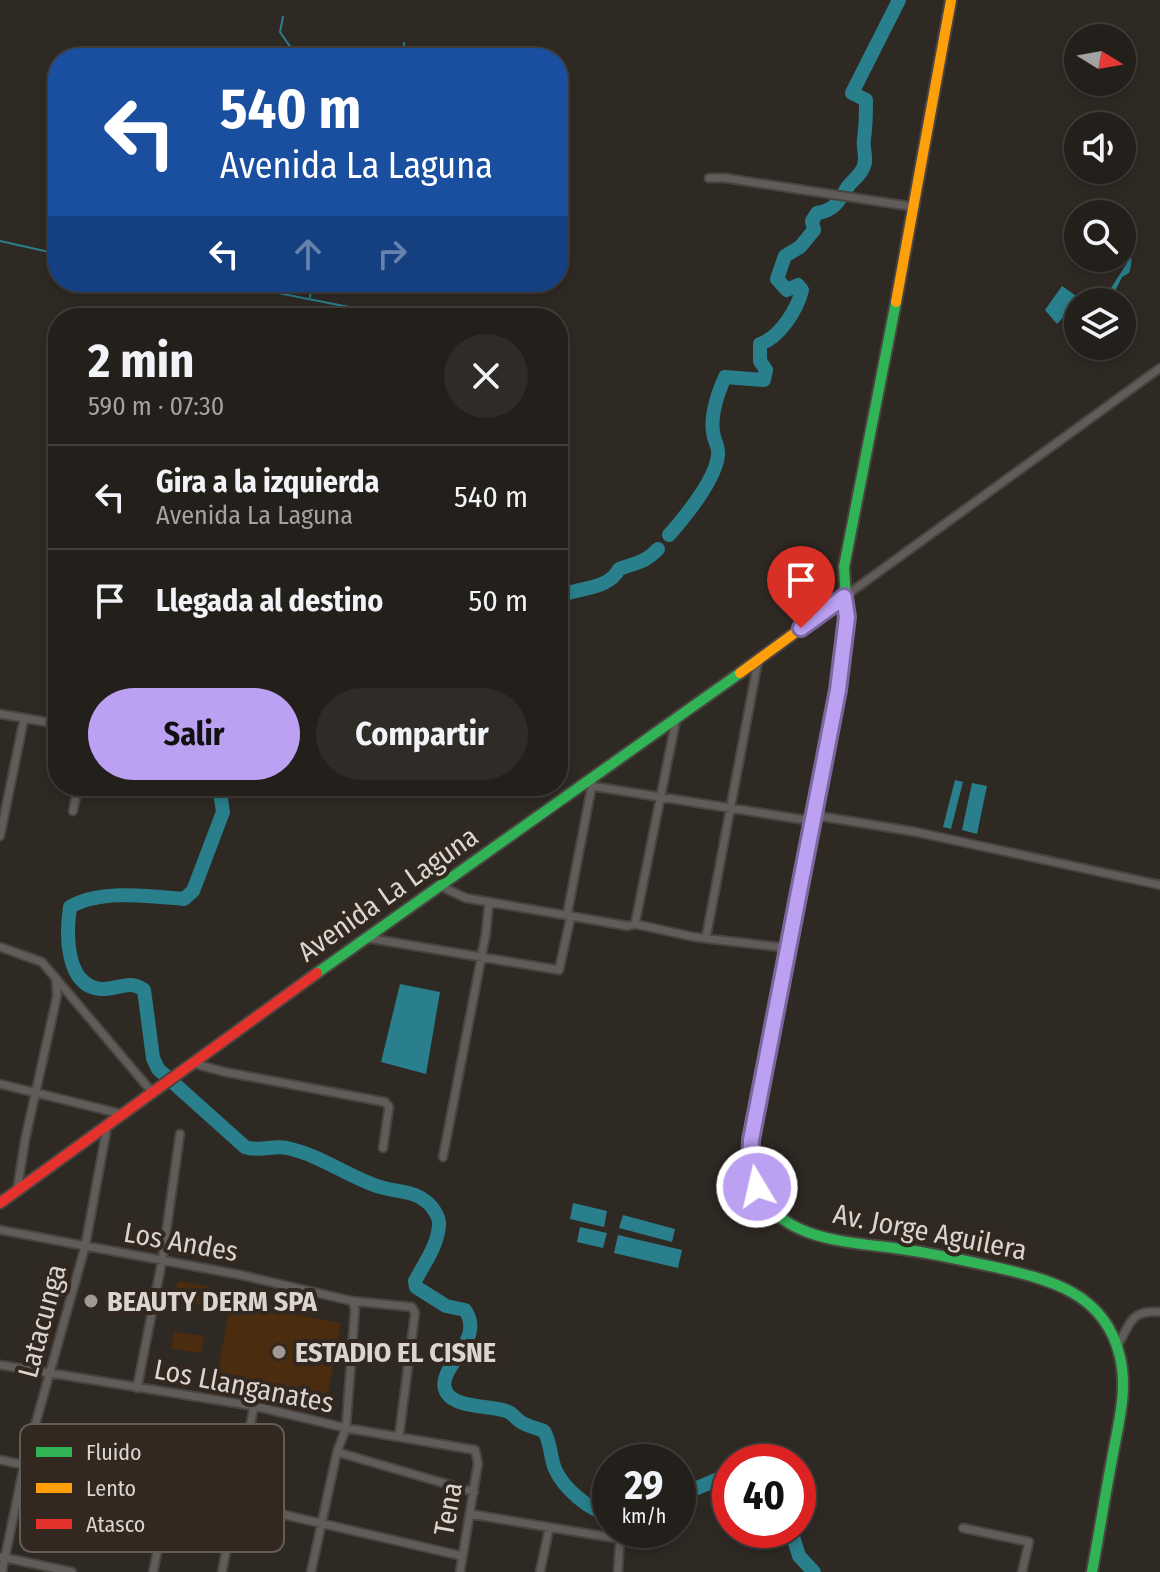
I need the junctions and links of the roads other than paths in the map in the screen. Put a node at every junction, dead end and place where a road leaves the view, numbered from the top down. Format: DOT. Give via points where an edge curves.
graph roads {
  1 [pos="951,0"];
  2 [pos="709,178"];
  3 [pos="915,207"];
  4 [pos="1160,368"];
  5 [pos="844,597"];
  6 [pos="758,659"];
  7 [pos="0,714"];
  8 [pos="24,719"];
  9 [pos="676,720"];
  10 [pos="48,723"];
  11 [pos="590,783"];
  12 [pos="661,795"];
  13 [pos="76,796"];
  14 [pos="730,807"];
  15 [pos="73,811"];
  16 [pos="813,818"];
  17 [pos="0,836"];
  18 [pos="1160,885"];
  19 [pos="440,886"];
  20 [pos="489,902"];
  21 [pos="569,916"];
  22 [pos="635,924"];
  23 [pos="367,938"];
  24 [pos="706,938"];
  25 [pos="0,947"];
  26 [pos="787,948"];
  27 [pos="481,957"];
  28 [pos="56,980"];
  29 [pos="192,1063"];
  30 [pos="0,1084"];
  31 [pos="156,1089"];
  32 [pos="37,1092"];
  33 [pos="123,1114"];
  34 [pos="107,1127"];
  35 [pos="180,1134"];
  36 [pos="383,1148"];
  37 [pos="443,1157"];
  38 [pos="17,1191"];
  39 [pos="0,1203"];
  40 [pos="1,1233"];
  41 [pos="85,1247"];
  42 [pos="162,1261"];
  43 [pos="352,1301"];
  44 [pos="1160,1312"];
  45 [pos="1119,1343"];
  46 [pos="0,1365"];
  47 [pos="51,1372"];
  48 [pos="137,1388"];
  49 [pos="254,1406"];
  50 [pos="36,1424"];
  51 [pos="251,1424"];
  52 [pos="346,1428"];
  53 [pos="399,1436"];
  54 [pos="337,1452"];
  55 [pos="478,1453"];
  56 [pos="0,1460"];
  57 [pos="20,1464"];
  58 [pos="20,1482"];
  59 [pos="474,1492"];
  60 [pos="470,1514"];
  61 [pos="284,1515"];
  62 [pos="321,1525"];
  63 [pos="963,1528"];
  64 [pos="549,1529"];
  65 [pos="157,1552"];
  66 [pos="226,1552"];
  67 [pos="462,1556"];
  68 [pos="2,1558"];
  69 [pos="2,1572"];
  70 [pos="72,1572"];
  71 [pos="153,1572"];
  72 [pos="222,1572"];
  73 [pos="311,1572"];
  74 [pos="460,1572"];
  75 [pos="540,1572"];
  76 [pos="618,1572"];
  77 [pos="1022,1572"];
  78 [pos="1092,1572"];
  1 -- 3 [label="street, Av. Jorge Aguilera"];
  2 -- 3 [label="street"];
  3 -- 5 [label="street, Av. Jorge Aguilera" via="844,567"];
  4 -- 5 [label="street"];
  5 -- 6 [label="street, Avenida La Laguna"];
  5 -- 16 [label="street, Av. Jorge Aguilera" via="847,617 838,690"];
  6 -- 9 [label="street, Avenida La Laguna"];
  6 -- 14 [label="street"];
  7 -- 8 [label="street"];
  8 -- 10 [label="street"];
  8 -- 17 [label="street"];
  9 -- 11 [label="street, Avenida La Laguna"];
  9 -- 12 [label="street"];
  11 -- 12 [label="street"];
  11 -- 19 [label="street, Avenida La Laguna"];
  11 -- 21 [label="street"];
  12 -- 14 [label="street"];
  12 -- 22 [label="street"];
  13 -- 15 [label="street"];
  14 -- 16 [label="street"];
  14 -- 24 [label="street"];
  16 -- 18 [label="street" via="916,832"];
  16 -- 26 [label="street, Av. Jorge Aguilera"];
  19 -- 20 [label="street"];
  19 -- 23 [label="street, Avenida La Laguna"];
  20 -- 21 [label="street"];
  20 -- 27 [label="street"];
  21 -- 22 [label="street"];
  21 -- 27 [label="street" via="559,970"];
  22 -- 24 [label="street"];
  23 -- 27 [label="street"];
  23 -- 29 [label="street, Avenida La Laguna"];
  24 -- 26 [label="street"];
  25 -- 28 [label="street" via="42,962"];
  26 -- 45 [label="street, Av. Jorge Aguilera" via="750,1165 757,1187 777,1216 812,1233 1054,1282 1098,1313"];
  27 -- 37 [label="street"];
  28 -- 31 [label="street"];
  28 -- 32 [label="street"];
  29 -- 31 [label="street, Avenida La Laguna"];
  29 -- 36 [label="street" via="385,1102 389,1107"];
  30 -- 32 [label="street"];
  31 -- 33 [label="street, Avenida La Laguna"];
  32 -- 33 [label="street"];
  32 -- 38 [label="street"];
  33 -- 34 [label="street, Avenida La Laguna"];
  34 -- 38 [label="street, Avenida La Laguna"];
  34 -- 41 [label="street, Latacunga"];
  35 -- 42 [label="street"];
  38 -- 39 [label="street, Avenida La Laguna"];
  40 -- 41 [label="street, Los Andes"];
  41 -- 42 [label="street, Los Andes"];
  41 -- 47 [label="street, Latacunga"];
  42 -- 43 [label="street, Los Andes"];
  42 -- 48 [label="street"];
  43 -- 52 [label="street"];
  43 -- 53 [label="street, Los Andes" via="415,1311"];
  44 -- 45 [label="street" via="1137,1314"];
  45 -- 78 [label="street, Av. Jorge Aguilera" via="1123,1396"];
  46 -- 47 [label="street, Los Llanganates"];
  47 -- 48 [label="street, Los Llanganates"];
  47 -- 50 [label="street, Latacunga"];
  48 -- 49 [label="street, Los Llanganates"];
  49 -- 51 [label="street"];
  49 -- 52 [label="street, Los Llanganates"];
  52 -- 53 [label="street, Los Llanganates"];
  52 -- 54 [label="street"];
  53 -- 55 [label="street, Los Llanganates"];
  54 -- 59 [label="street"];
  54 -- 62 [label="street"];
  55 -- 59 [label="street, Tena"];
  56 -- 57 [label="street"];
  58 -- 68 [label="street, Latacunga"];
  59 -- 60 [label="street, Tena"];
  60 -- 64 [label="street"];
  60 -- 67 [label="street, Tena"];
  61 -- 62 [label="street"];
  62 -- 67 [label="street"];
  62 -- 73 [label="street"];
  63 -- 77 [label="street" via="1029,1542"];
  64 -- 75 [label="street"];
  64 -- 76 [label="street" via="620,1539"];
  65 -- 71 [label="street"];
  66 -- 72 [label="street"];
  67 -- 74 [label="street, Tena"];
  68 -- 69 [label="street, Latacunga"];
  68 -- 70 [label="street"];
}
